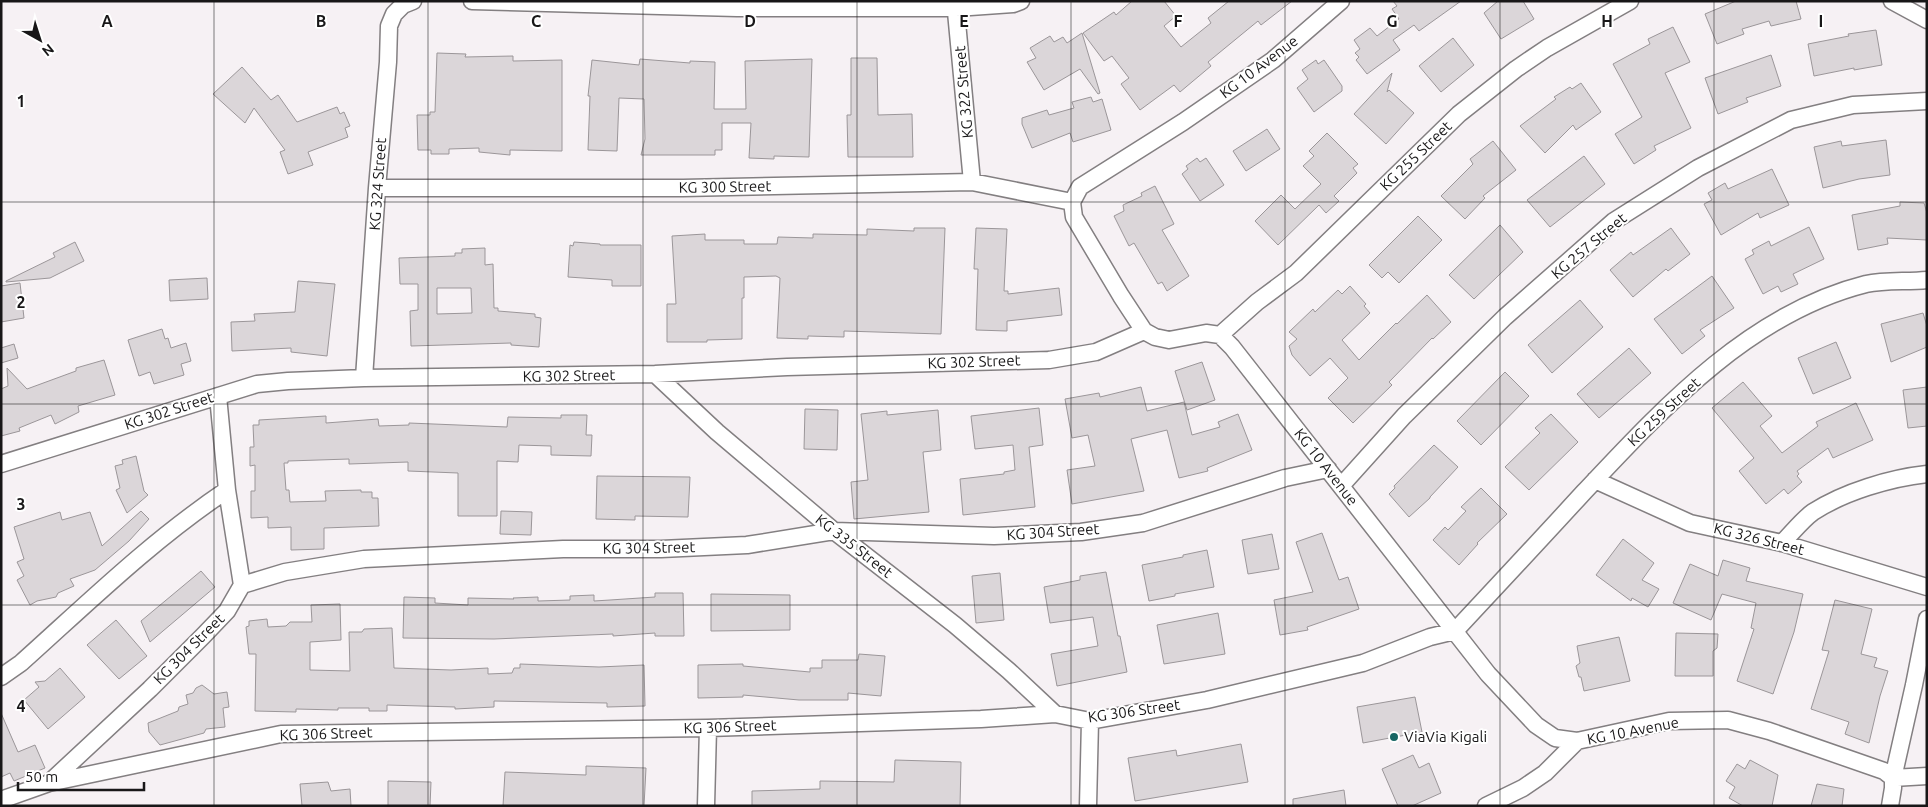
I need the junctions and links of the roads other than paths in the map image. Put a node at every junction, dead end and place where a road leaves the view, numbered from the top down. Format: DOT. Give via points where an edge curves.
graph roads {
  1 [pos="413,1"];
  2 [pos="472,1"];
  3 [pos="1021,1"];
  4 [pos="1341,1"];
  5 [pos="1630,1"];
  6 [pos="1892,1"];
  7 [pos="955,5"];
  8 [pos="1927,20"];
  9 [pos="1927,101"];
  10 [pos="972,182"];
  11 [pos="377,188"];
  12 [pos="1072,202"];
  13 [pos="1927,280"];
  14 [pos="1144,331"];
  15 [pos="1220,335"];
  16 [pos="655,374"];
  17 [pos="364,378"];
  18 [pos="218,396"];
  19 [pos="1,464"];
  20 [pos="1328,469"];
  21 [pos="1927,474"];
  22 [pos="1595,480"];
  23 [pos="1341,486"];
  24 [pos="227,490"];
  25 [pos="834,531"];
  26 [pos="1782,543"];
  27 [pos="242,585"];
  28 [pos="1927,587"];
  29 [pos="1927,619"];
  30 [pos="1455,631"];
  31 [pos="1,678"];
  32 [pos="1055,714"];
  33 [pos="1090,721"];
  34 [pos="708,728"];
  35 [pos="1577,741"];
  36 [pos="1927,776"];
  37 [pos="1893,778"];
  38 [pos="49,783"];
  39 [pos="28,798"];
  40 [pos="1,800"];
  41 [pos="706,806"];
  42 [pos="1088,806"];
  43 [pos="1486,806"];
  44 [pos="1890,806"];
  1 -- 11 [label="street, KG 324 Street" via="403,4 389,26"];
  2 -- 7 [label="street" via="737,8"];
  3 -- 7 [label="street" via="1013,4"];
  4 -- 12 [label="street, KG 10 Avenue" via="1273,60 1080,187"];
  5 -- 15 [label="street, KG 255 Street" via="1516,69 1459,114 1296,273"];
  6 -- 8 [label="street"];
  7 -- 10 [label="street, KG 322 Street"];
  9 -- 23 [label="street, KG 257 Street" via="1853,105 1791,120 1698,168 1614,221 1498,323 1404,416"];
  10 -- 11 [label="street, KG 300 Street" via="674,188"];
  10 -- 12 [label="street, KG 300 Street"];
  11 -- 17 [label="street, KG 324 Street"];
  12 -- 14 [label="street" via="1074,217"];
  13 -- 22 [label="street, KG 259 Street" via="1868,284 1822,299 1773,323 1725,356 1683,393 1641,431"];
  14 -- 15 [label="street" via="1169,340 1206,333"];
  14 -- 16 [label="street, KG 302 Street" via="1096,352 1049,360"];
  15 -- 20 [label="street, KG 10 Avenue"];
  16 -- 17 [label="street, KG 302 Street"];
  16 -- 25 [label="street, KG 335 Street" via="716,432"];
  17 -- 18 [label="street, KG 302 Street" via="257,384"];
  18 -- 19 [label="street, KG 302 Street"];
  18 -- 24 [label="street"];
  20 -- 23 [label="street, KG 10 Avenue"];
  20 -- 25 [label="street, KG 304 Street" via="1285,478 1143,523 1082,532 994,536"];
  21 -- 26 [label="street" via="1890,480 1854,492 1812,513"];
  22 -- 26 [label="street, KG 326 Street" via="1690,523"];
  22 -- 30 [label="street, KG 259 Street"];
  23 -- 30 [label="street, KG 10 Avenue"];
  24 -- 27 [label="street"];
  24 -- 31 [label="street" via="141,554"];
  25 -- 27 [label="street, KG 304 Street" via="747,545 563,549 364,559 285,572"];
  25 -- 32 [label="street, KG 335 Street" via="955,625"];
  26 -- 28 [label="street, KG 326 Street"];
  27 -- 38 [label="street, KG 304 Street" via="227,611 203,636"];
  29 -- 37 [label="street"];
  30 -- 33 [label="street, KG 306 Street" via="1430,637 1363,663 1207,700"];
  30 -- 35 [label="street, KG 10 Avenue" via="1488,674 1536,725 1555,738"];
  32 -- 33 [label="street, KG 306 Street"];
  32 -- 34 [label="street, KG 306 Street"];
  33 -- 42 [label="street"];
  34 -- 38 [label="street, KG 306 Street" via="281,734"];
  34 -- 41 [label="street"];
  35 -- 37 [label="street, KG 10 Avenue" via="1669,721 1728,720 1884,771"];
  35 -- 43 [label="street" via="1545,773"];
  36 -- 37 [label="street"];
  37 -- 44 [label="street"];
  38 -- 39 [label="street, KG 306 Street"];
  39 -- 40 [label="street, KG 306 Street"];
}
